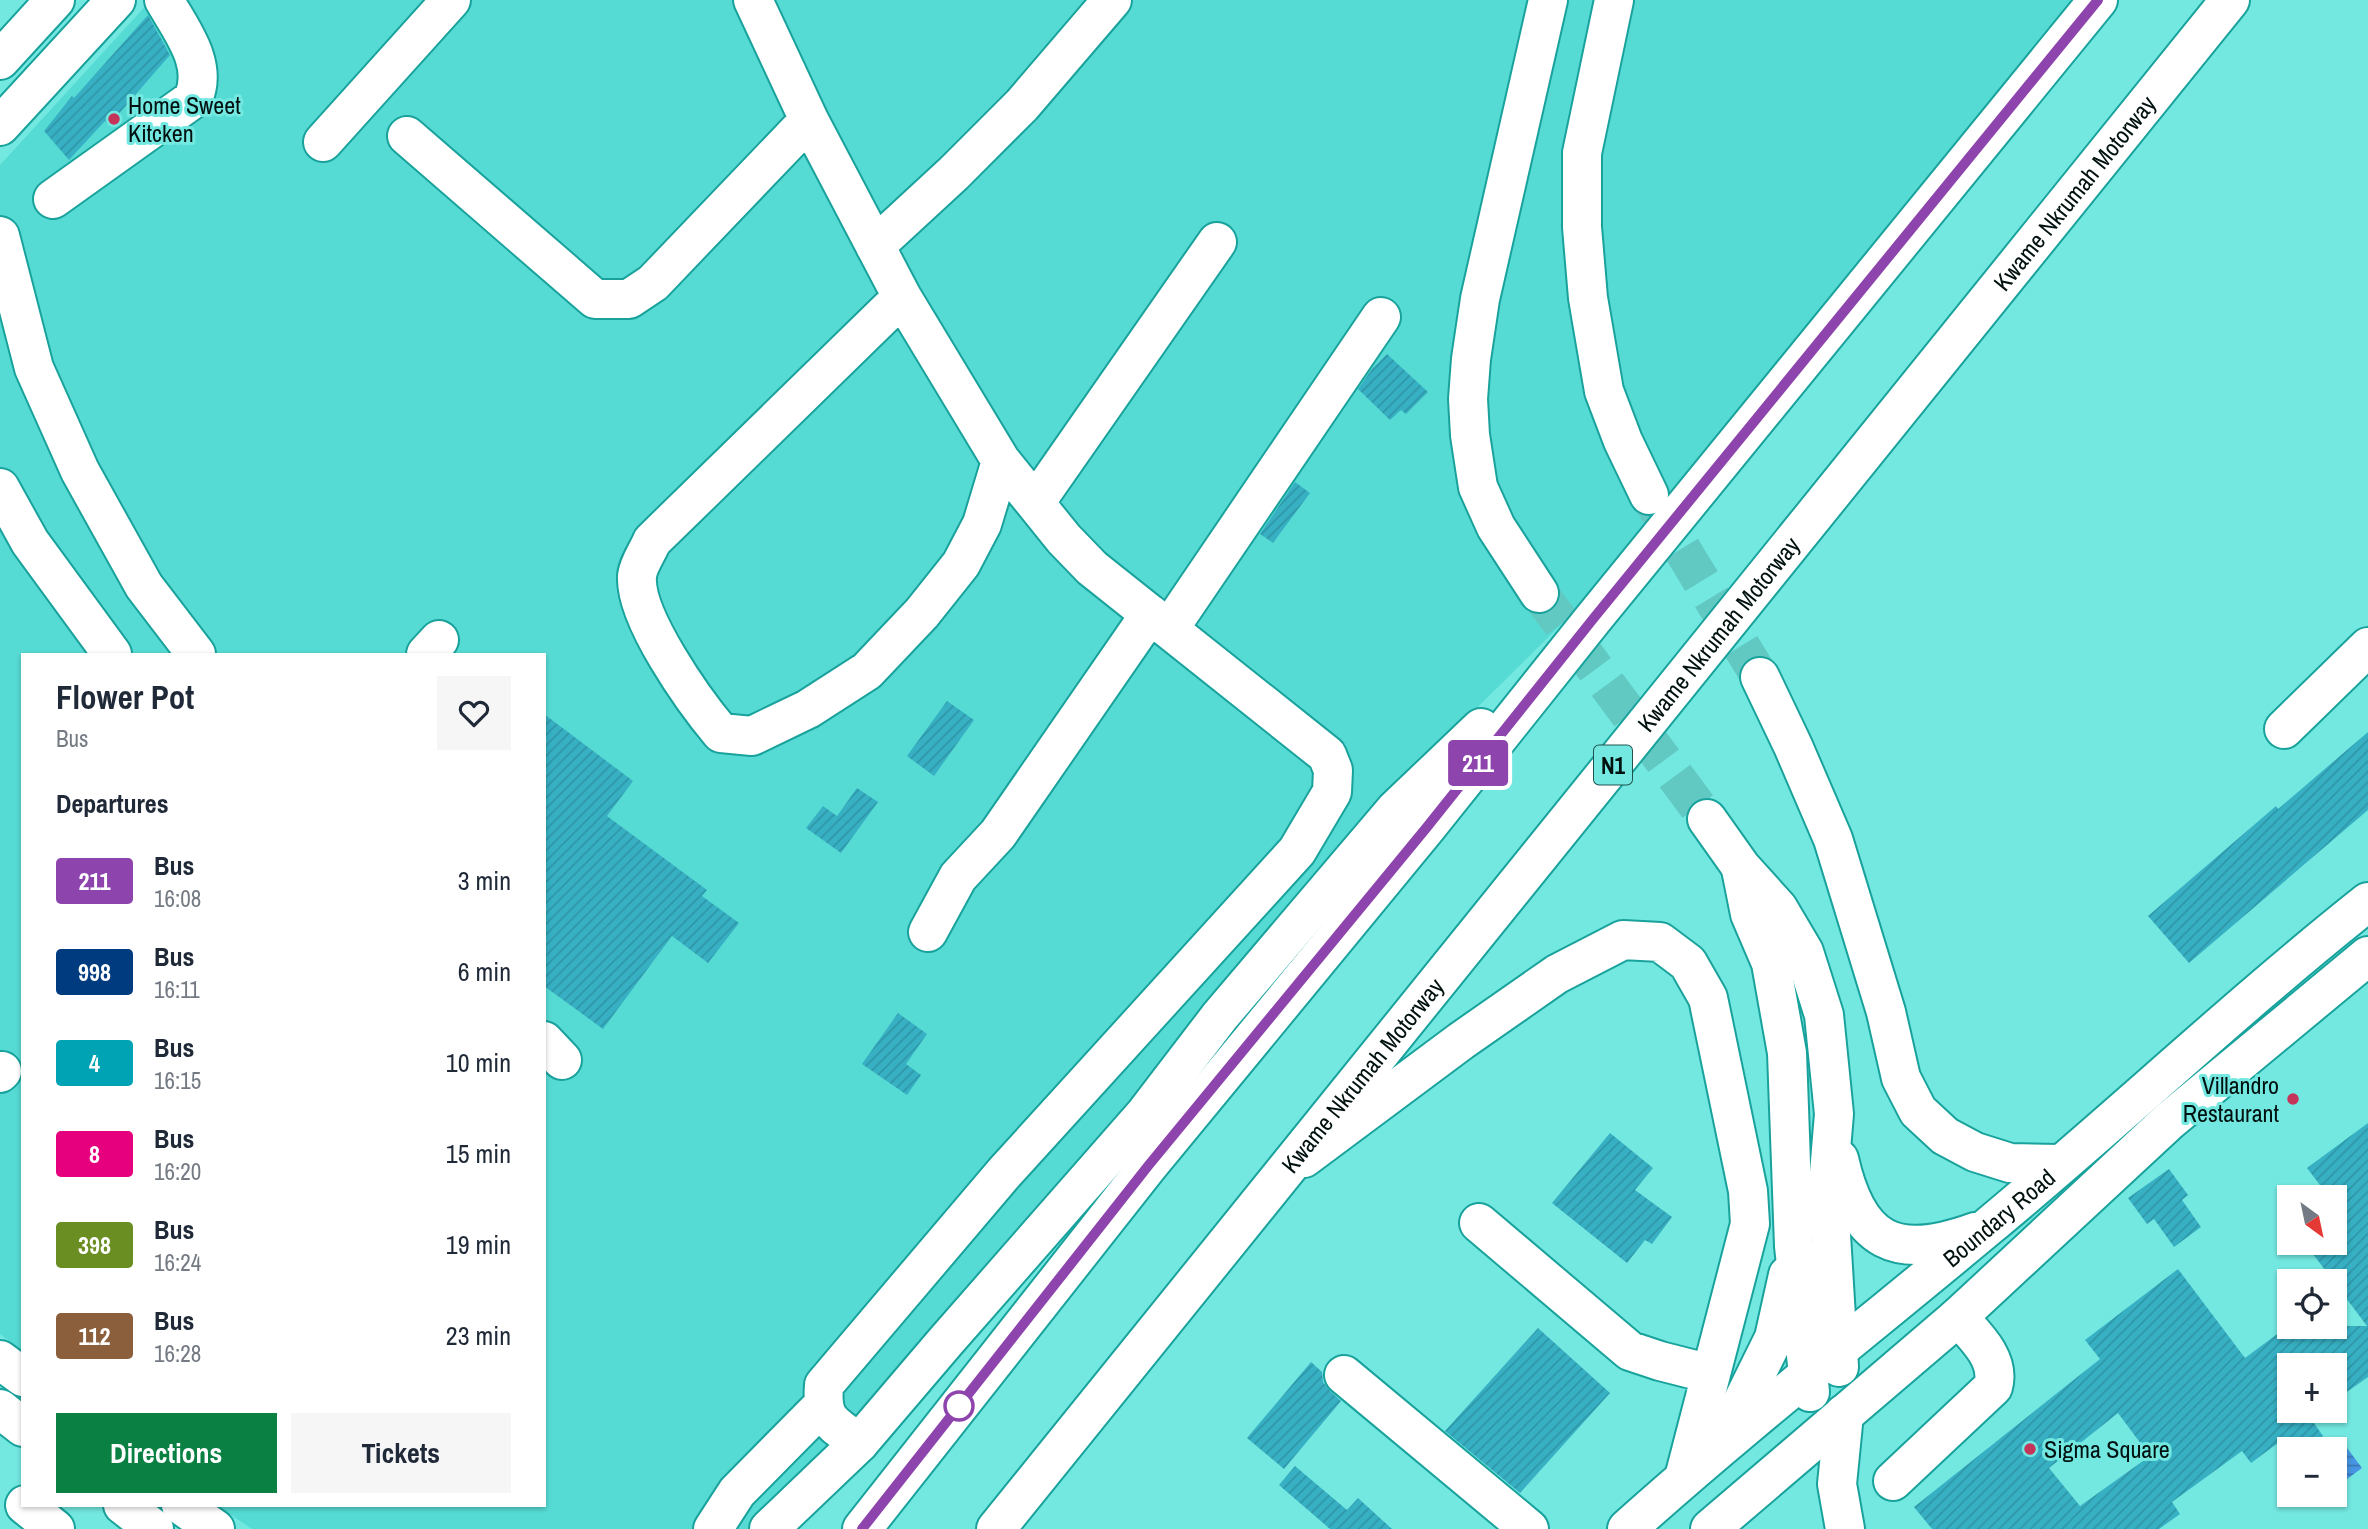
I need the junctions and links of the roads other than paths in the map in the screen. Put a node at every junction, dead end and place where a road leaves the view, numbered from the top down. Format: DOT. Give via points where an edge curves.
graph roads {
  1 [pos="55,0"];
  2 [pos="116,0"];
  3 [pos="164,0"];
  4 [pos="451,0"];
  5 [pos="753,0"];
  6 [pos="1112,0"];
  7 [pos="1548,0"];
  8 [pos="1615,0"];
  9 [pos="2098,0"];
  10 [pos="2230,0"];
  11 [pos="0,60"];
  12 [pos="809,120"];
  13 [pos="0,127"];
  14 [pos="407,136"];
  15 [pos="323,142"];
  16 [pos="53,199"];
  17 [pos="0,236"];
  18 [pos="1217,242"];
  19 [pos="875,246"];
  20 [pos="902,297"];
  21 [pos="1381,317"];
  22 [pos="1001,461"];
  23 [pos="0,488"];
  24 [pos="1649,495"];
  25 [pos="1035,503"];
  26 [pos="1539,593"];
  27 [pos="1159,622"];
  28 [pos="2368,647"];
  29 [pos="111,653"];
  30 [pos="195,653"];
  31 [pos="1760,677"];
  32 [pos="1543,680"];
  33 [pos="2284,729"];
  34 [pos="1707,819"];
  35 [pos="1741,867"];
  36 [pos="2368,902"];
  37 [pos="928,932"];
  38 [pos="2368,956"];
  39 [pos="1833,1136"];
  40 [pos="2061,1164"];
  41 [pos="1282,1174"];
  42 [pos="1479,1223"];
  43 [pos="1990,1226"];
  44 [pos="1794,1246"];
  45 [pos="1958,1317"];
  46 [pos="0,1360"];
  47 [pos="1823,1361"];
  48 [pos="1711,1374"];
  49 [pos="1344,1375"];
  50 [pos="21,1376"];
  51 [pos="822,1406"];
  52 [pos="0,1409"];
  53 [pos="1844,1415"];
  54 [pos="21,1425"];
  55 [pos="1814,1441"];
  56 [pos="859,1443"];
  57 [pos="1719,1448"];
  58 [pos="1684,1478"];
  59 [pos="1893,1481"];
  60 [pos="1837,1483"];
  61 [pos="0,1485"];
  62 [pos="21,1502"];
  63 [pos="28,1507"];
  64 [pos="126,1507"];
  65 [pos="184,1507"];
  66 [pos="55,1529"];
  67 [pos="154,1529"];
  68 [pos="215,1529"];
  69 [pos="712,1529"];
  70 [pos="769,1529"];
  71 [pos="862,1529"];
  72 [pos="996,1529"];
  73 [pos="1530,1529"];
  74 [pos="1627,1529"];
  75 [pos="1710,1529"];
  76 [pos="1845,1529"];
  1 -- 11 [label="main road"];
  2 -- 13 [label="main road"];
  3 -- 16 [label="main road" via="197,66 199,79 193,99"];
  4 -- 15 [label="main road"];
  5 -- 12 [label="main road"];
  6 -- 19 [label="main road" via="1022,105"];
  7 -- 26 [label="main road" via="1480,299 1468,399 1478,487 1496,527"];
  8 -- 24 [label="main road" via="1582,153 1582,227 1604,391"];
  9 -- 32 [label="main road"];
  10 -- 41 [label="main road, Kwame Nkrumah Motorway / N1"];
  12 -- 14 [label="main road" via="653,283 629,299 595,299"];
  12 -- 19 [label="main road"];
  17 -- 30 [label="main road" via="34,368 80,471 144,586"];
  18 -- 25 [label="main road"];
  19 -- 20 [label="main road"];
  20 -- 22 [label="main road"];
  20 -- 22 [label="main road" via="652,541 637,574 641,607 700,708 721,733 752,736 808,709 867,671 961,564 982,524"];
  21 -- 27 [label="main road"];
  22 -- 25 [label="main road"];
  23 -- 29 [label="main road" via="30,542"];
  25 -- 27 [label="main road" via="1092,568"];
  27 -- 37 [label="main road" via="998,834 958,877"];
  27 -- 51 [label="main road" via="1327,755 1333,770 1332,792 1297,851 1004,1173 824,1385"];
  28 -- 33 [label="main road"];
  31 -- 40 [label="main road" via="1833,839 1886,1012 1901,1078 1917,1111 1945,1136 1975,1152 2010,1163"];
  32 -- 56 [label="main road" via="1496,714 1395,810 1220,1016 1137,1124"];
  32 -- 71 [label="main road" via="1148,1166"];
  34 -- 35 [label="main road"];
  35 -- 39 [label="main road" via="1778,908 1804,952 1824,1015 1835,1114"];
  35 -- 44 [label="main road" via="1750,914 1771,963 1787,1053"];
  36 -- 40 [label="main road, Boundary Road"];
  38 -- 45 [label="main road, Boundary Road" via="2169,1121"];
  39 -- 43 [label="main road" via="1845,1186 1862,1220 1881,1239 1929,1244"];
  39 -- 47 [label="main road"];
  40 -- 43 [label="main road, Boundary Road"];
  41 -- 48 [label="main road" via="1556,974 1623,940 1660,942 1688,963 1708,998 1748,1191 1750,1223"];
  41 -- 72 [label="main road, Kwame Nkrumah Motorway / N1"];
  42 -- 48 [label="main road" via="1630,1351"];
  43 -- 47 [label="main road, Boundary Road"];
  44 -- 47 [label="main road"];
  44 -- 57 [label="main road" via="1774,1338"];
  45 -- 53 [label="main road, Boundary Road"];
  45 -- 59 [label="main road" via="1985,1347 1996,1376 1993,1387"];
  46 -- 50 [label="main road"];
  47 -- 53 [label="main road"];
  47 -- 55 [label="main road"];
  47 -- 57 [label="main road, Boundary Road"];
  48 -- 58 [label="main road"];
  49 -- 73 [label="main road"];
  51 -- 56 [label="main road" via="830,1421"];
  51 -- 69 [label="main road" via="737,1492"];
  52 -- 54 [label="main road"];
  53 -- 55 [label="main road, Boundary Road"];
  53 -- 60 [label="main road"];
  55 -- 60 [label="main road"];
  55 -- 75 [label="main road, Boundary Road"];
  56 -- 70 [label="main road"];
  57 -- 58 [label="main road, Boundary Road"];
  58 -- 74 [label="main road, Boundary Road"];
  60 -- 76 [label="main road"];
  61 -- 62 [label="main road"];
  63 -- 66 [label="main road"];
  64 -- 67 [label="main road"];
  65 -- 68 [label="main road"];
}
